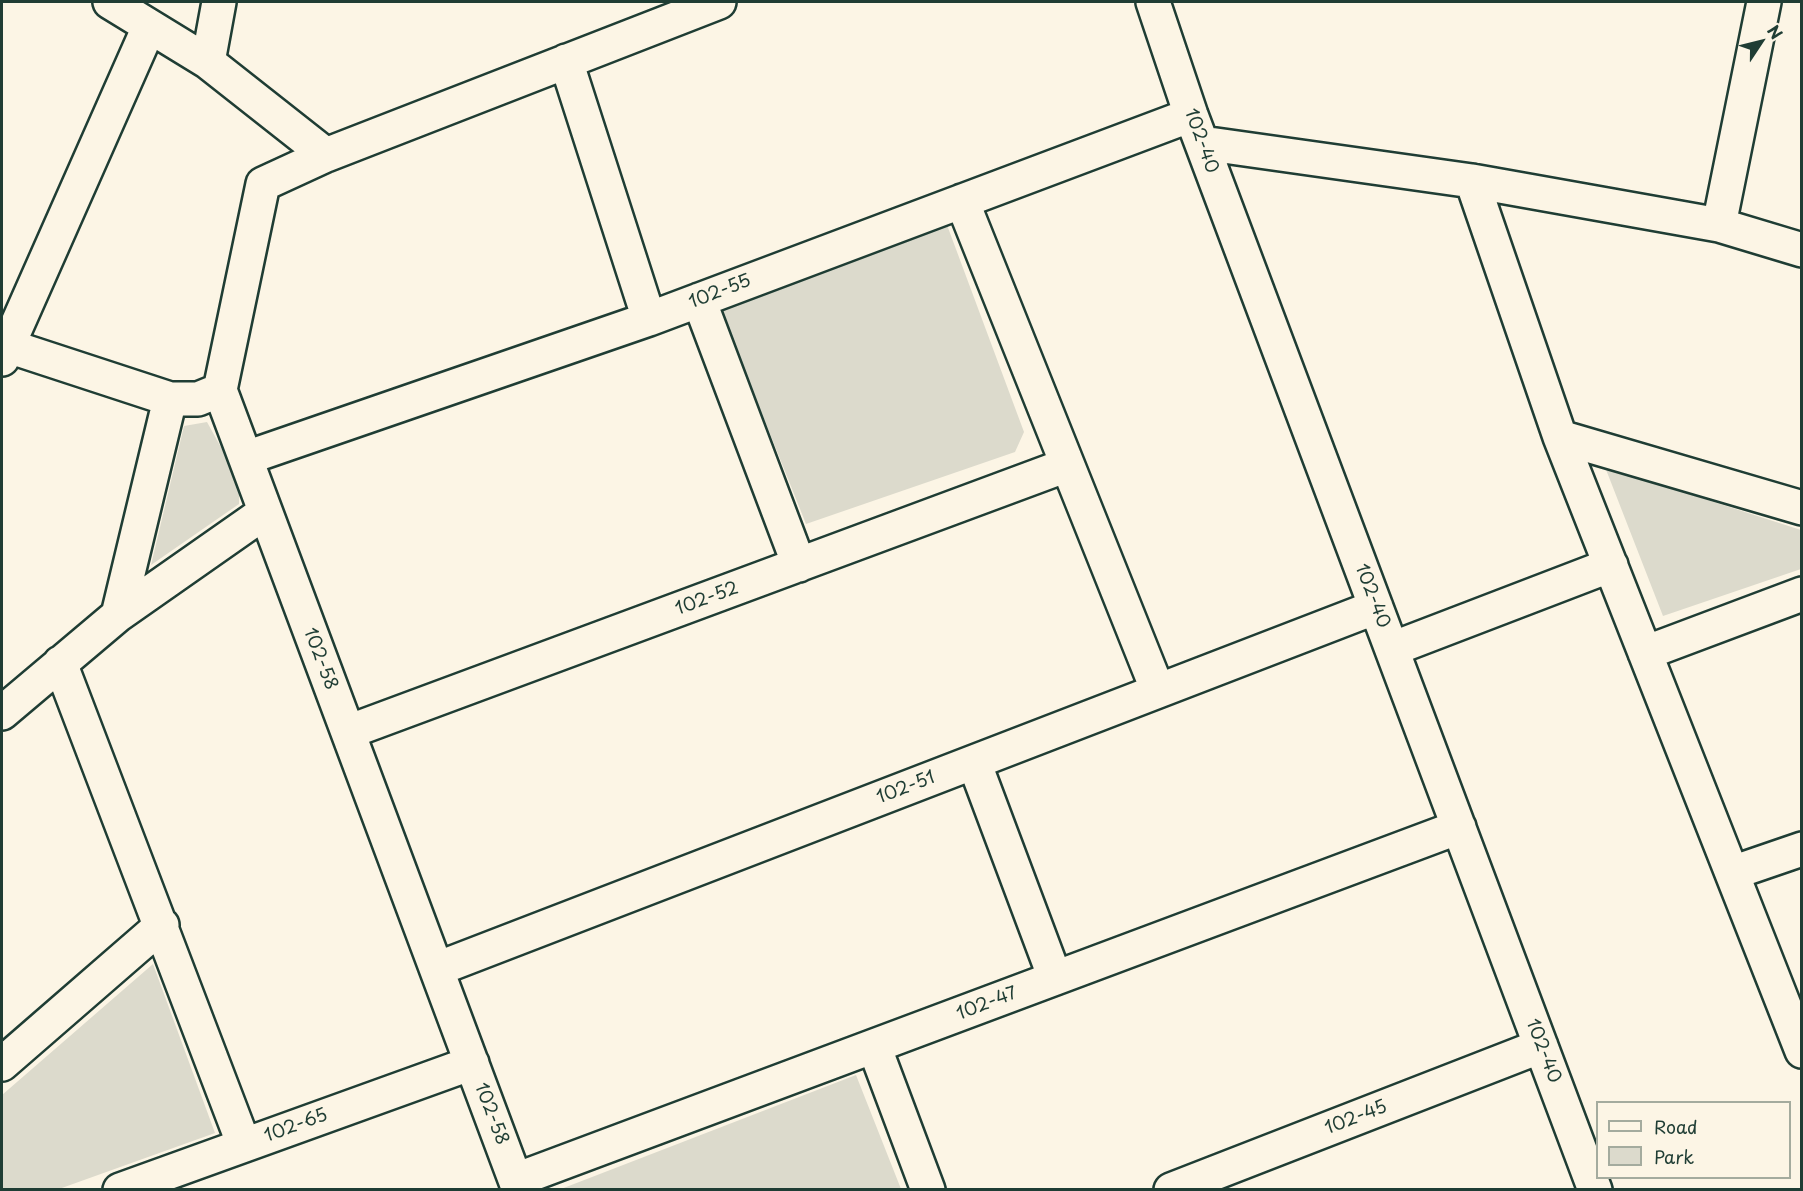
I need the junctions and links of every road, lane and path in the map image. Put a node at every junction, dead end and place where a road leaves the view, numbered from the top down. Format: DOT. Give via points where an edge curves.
graph roads {
  1 [pos="110,2"];
  2 [pos="219,2"];
  3 [pos="719,2"];
  4 [pos="1153,2"];
  5 [pos="1764,2"];
  6 [pos="662,11"];
  7 [pos="149,27"];
  8 [pos="566,61"];
  9 [pos="208,62"];
  10 [pos="1196,129"];
  11 [pos="326,155"];
  12 [pos="1472,180"];
  13 [pos="962,201"];
  14 [pos="1719,225"];
  15 [pos="1802,250"];
  16 [pos="699,300"];
  17 [pos="649,319"];
  18 [pos="3,349"];
  19 [pos="220,390"];
  20 [pos="170,399"];
  21 [pos="1560,437"];
  22 [pos="246,458"];
  23 [pos="1067,465"];
  24 [pos="1802,508"];
  25 [pos="265,512"];
  26 [pos="799,565"];
  27 [pos="1611,565"];
  28 [pos="1802,594"];
  29 [pos="1376,607"];
  30 [pos="118,615"];
  31 [pos="1392,649"];
  32 [pos="1645,654"];
  33 [pos="60,663"];
  34 [pos="1158,691"];
  35 [pos="9,697"];
  36 [pos="348,732"];
  37 [pos="974,762"];
  38 [pos="1459,827"];
  39 [pos="1802,849"];
  40 [pos="1732,873"];
  41 [pos="162,925"];
  42 [pos="437,969"];
  43 [pos="1055,978"];
  44 [pos="874,1046"];
  45 [pos="1541,1046"];
  46 [pos="1802,1051"];
  47 [pos="472,1063"];
  48 [pos="2,1064"];
  49 [pos="244,1145"];
  50 [pos="517,1185"];
  51 [pos="120,1190"];
  52 [pos="928,1190"];
  53 [pos="1171,1190"];
  54 [pos="1595,1190"];
  1 -- 7 [label="street"];
  2 -- 9 [label="street"];
  3 -- 6 [label="street"];
  4 -- 10 [label="street, 102-40"];
  5 -- 14 [label="street"];
  6 -- 8 [label="street"];
  7 -- 9 [label="street"];
  7 -- 18 [label="street"];
  8 -- 11 [label="street"];
  8 -- 17 [label="street"];
  9 -- 11 [label="street"];
  10 -- 12 [label="street"];
  10 -- 13 [label="street, 102-55"];
  10 -- 29 [label="street, 102-40"];
  11 -- 19 [label="street" via="263,184"];
  12 -- 14 [label="street"];
  12 -- 21 [label="street"];
  13 -- 16 [label="street, 102-55"];
  13 -- 23 [label="street"];
  14 -- 15 [label="street"];
  16 -- 17 [label="street, 102-55"];
  16 -- 26 [label="street"];
  17 -- 22 [label="street, 102-55"];
  18 -- 20 [label="street"];
  19 -- 20 [label="street" via="198,399"];
  19 -- 22 [label="street, 102-58"];
  20 -- 30 [label="street"];
  21 -- 24 [label="street"];
  21 -- 27 [label="street"];
  22 -- 25 [label="street, 102-58"];
  23 -- 26 [label="street, 102-52"];
  23 -- 34 [label="street"];
  25 -- 30 [label="street"];
  25 -- 36 [label="street, 102-58"];
  26 -- 36 [label="street, 102-52"];
  27 -- 31 [label="street"];
  27 -- 32 [label="street"];
  28 -- 32 [label="street"];
  29 -- 31 [label="street, 102-40"];
  29 -- 34 [label="street, 102-51"];
  30 -- 33 [label="street"];
  31 -- 38 [label="street, 102-40"];
  32 -- 40 [label="street"];
  33 -- 35 [label="street"];
  33 -- 41 [label="street"];
  34 -- 37 [label="street, 102-51"];
  36 -- 42 [label="street, 102-58"];
  37 -- 42 [label="street, 102-51"];
  37 -- 43 [label="street"];
  38 -- 43 [label="street, 102-47"];
  38 -- 45 [label="street, 102-40"];
  39 -- 40 [label="street"];
  40 -- 46 [label="street"];
  41 -- 48 [label="street"];
  41 -- 49 [label="street"];
  42 -- 47 [label="street, 102-58"];
  43 -- 44 [label="street, 102-47"];
  44 -- 50 [label="street, 102-47"];
  44 -- 52 [label="street"];
  45 -- 53 [label="street, 102-45"];
  45 -- 54 [label="street, 102-40"];
  47 -- 49 [label="street, 102-65"];
  47 -- 50 [label="street, 102-58"];
  49 -- 51 [label="street, 102-65"];
}
